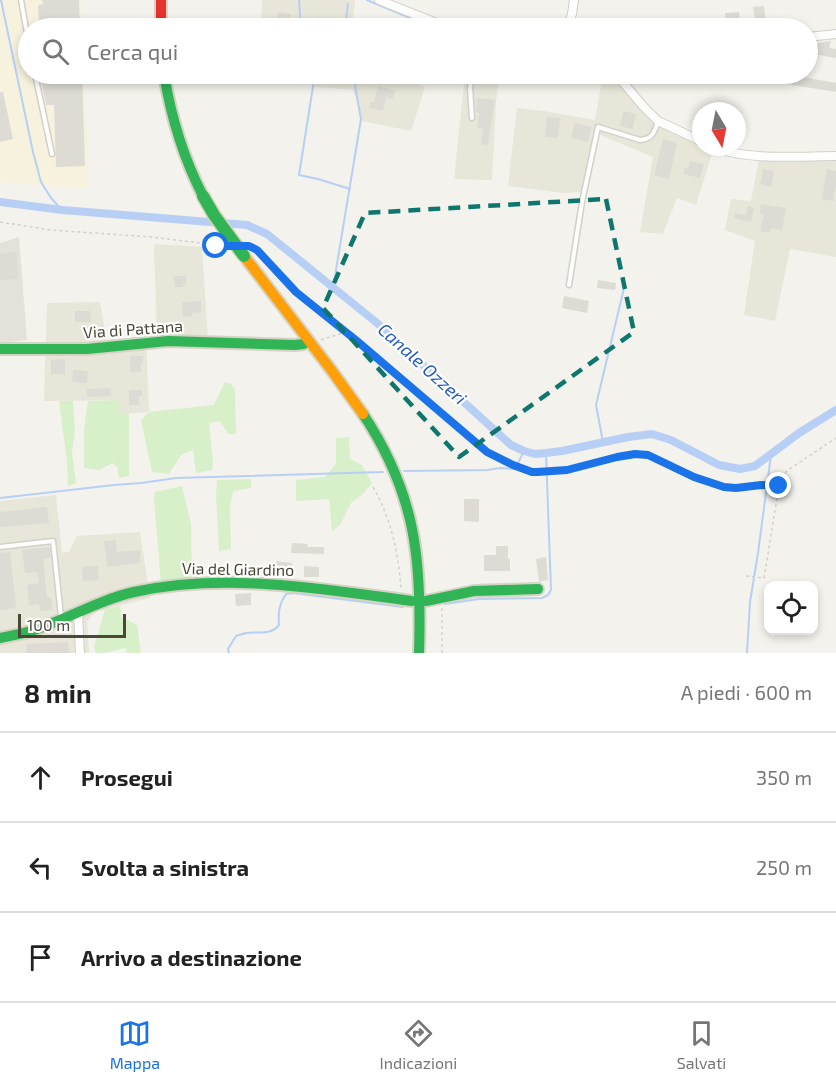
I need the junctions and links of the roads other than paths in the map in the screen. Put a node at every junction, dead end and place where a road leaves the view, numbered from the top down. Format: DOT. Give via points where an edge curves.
graph roads {
  1 [pos="21,0"];
  2 [pos="161,0"];
  3 [pos="379,0"];
  4 [pos="574,0"];
  5 [pos="24,18"];
  6 [pos="161,18"];
  7 [pos="424,18"];
  8 [pos="571,18"];
  9 [pos="836,34"];
  10 [pos="818,36"];
  11 [pos="37,84"];
  12 [pos="166,84"];
  13 [pos="471,84"];
  14 [pos="624,84"];
  15 [pos="472,118"];
  16 [pos="658,121"];
  17 [pos="692,137"];
  18 [pos="52,154"];
  19 [pos="746,155"];
  20 [pos="836,156"];
  21 [pos="568,285"];
  22 [pos="304,344"];
  23 [pos="0,349"];
  24 [pos="0,547"];
  25 [pos="538,589"];
  26 [pos="406,601"];
  27 [pos="426,601"];
  28 [pos="78,613"];
  29 [pos="62,619"];
  30 [pos="0,638"];
  31 [pos="80,653"];
  32 [pos="419,653"];
  1 -- 5 [label="lane"];
  2 -- 6 [label="street"];
  3 -- 7 [label="street"];
  4 -- 8 [label="street"];
  9 -- 10 [label="street"];
  11 -- 18 [label="lane"];
  12 -- 32 [label="street, bridge" via="188,166 214,215 247,251 362,410 391,463 405,500 417,552"];
  13 -- 15 [label="lane"];
  14 -- 16 [label="street"];
  16 -- 17 [label="street"];
  16 -- 21 [label="lane" via="653,135 640,140 598,127"];
  19 -- 20 [label="street"];
  22 -- 23 [label="street, Via di Pattana" via="168,341 87,349"];
  24 -- 29 [label="lane" via="53,541"];
  25 -- 27 [label="street" via="474,591"];
  26 -- 28 [label="street, Via del Giardino" via="286,585 194,583 135,592"];
  28 -- 29 [label="street, Via del Giardino"];
  28 -- 31 [label="street"];
  29 -- 30 [label="street, Via del Giardino"];
}
